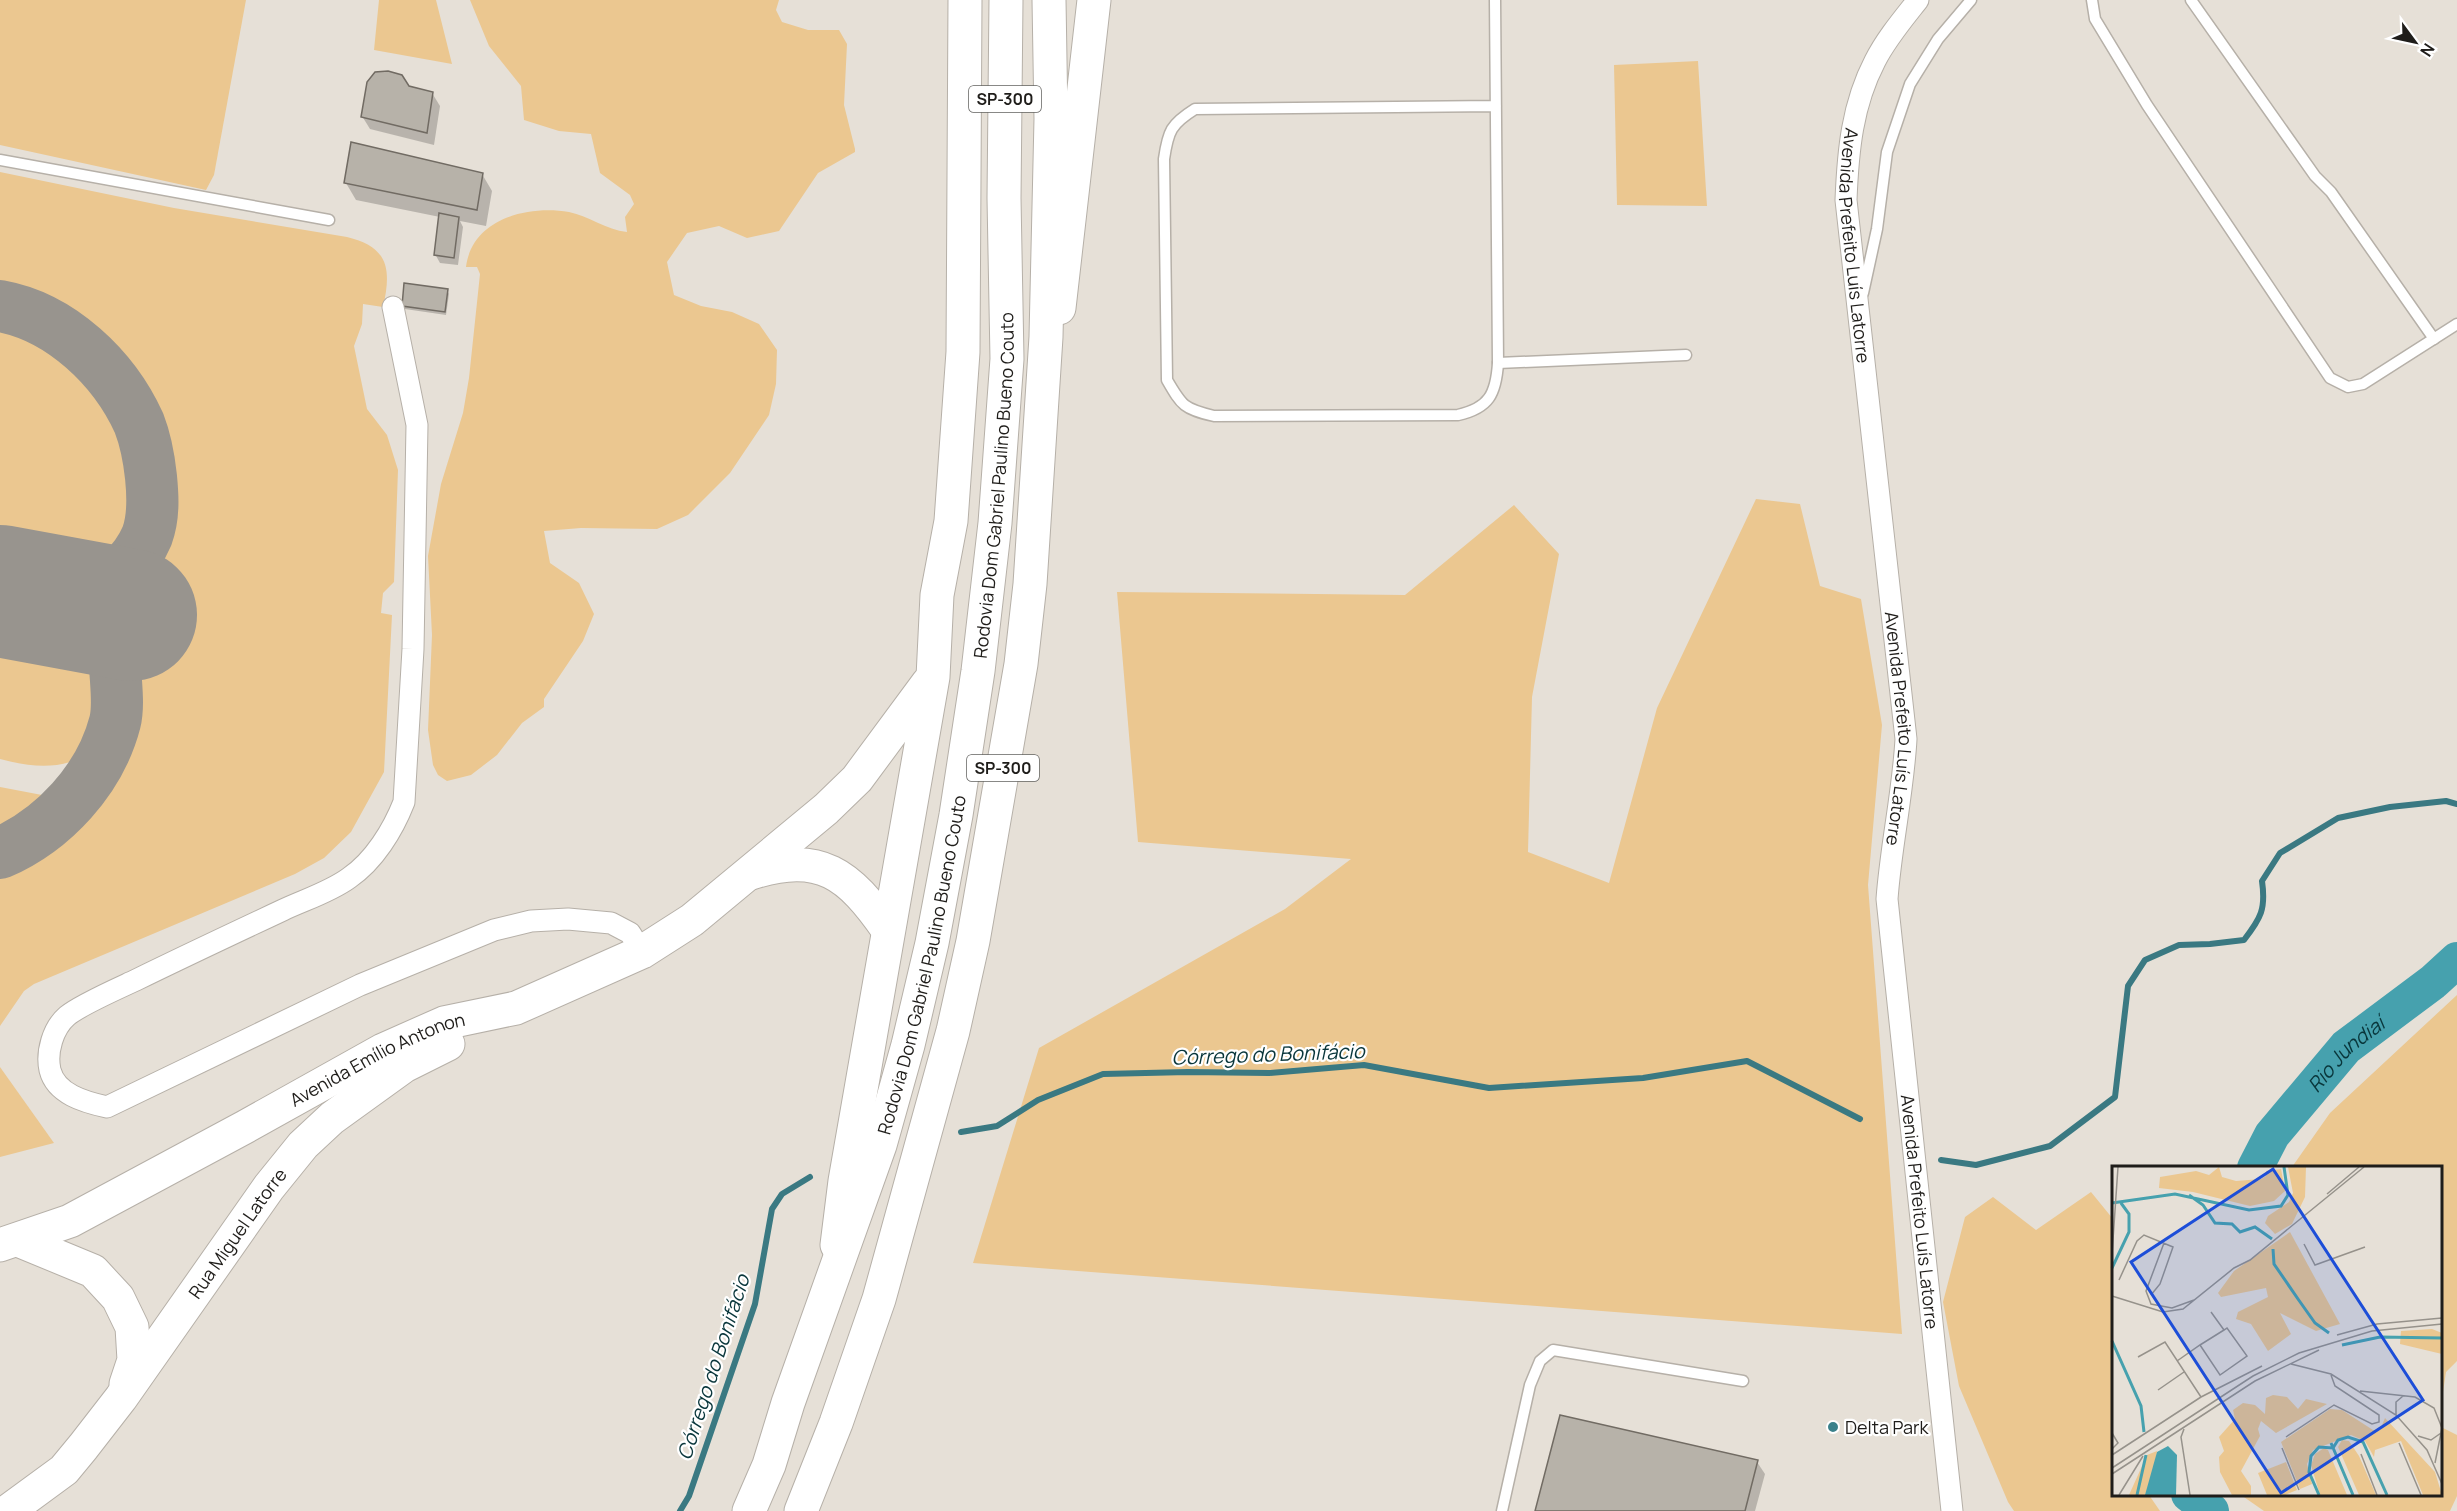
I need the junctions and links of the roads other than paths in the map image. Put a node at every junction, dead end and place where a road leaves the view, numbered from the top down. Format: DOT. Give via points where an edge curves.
graph roads {
  1 [pos="965,0"];
  2 [pos="1006,0"];
  3 [pos="1049,0"];
  4 [pos="1094,0"];
  5 [pos="1495,0"];
  6 [pos="1918,0"];
  7 [pos="1971,0"];
  8 [pos="2092,0"];
  9 [pos="2191,0"];
  10 [pos="1496,106"];
  11 [pos="0,160"];
  12 [pos="329,220"];
  13 [pos="393,307"];
  14 [pos="1858,314"];
  15 [pos="2457,324"];
  16 [pos="2434,339"];
  17 [pos="1686,355"];
  18 [pos="1498,363"];
  19 [pos="1037,473"];
  20 [pos="933,677"];
  21 [pos="751,873"];
  22 [pos="888,930"];
  23 [pos="642,951"];
  24 [pos="516,1008"];
  25 [pos="953,1031"];
  26 [pos="9,1242"];
  27 [pos="833,1278"];
  28 [pos="1743,1381"];
  29 [pos="121,1398"];
  30 [pos="8,1511"];
  31 [pos="749,1511"];
  32 [pos="801,1511"];
  33 [pos="820,1511"];
  34 [pos="1502,1511"];
  35 [pos="1952,1511"];
  1 -- 20 [label="main road" via="963,352 951,521 937,594"];
  2 -- 27 [label="main road, Rodovia Dom Gabriel Paulino Bueno Couto / SP-300" via="1007,359 995,523 978,671 956,815 908,1045 880,1145"];
  3 -- 19 [label="main road, SP-300" via="1050,204"];
  4 -- 19 [label="main road"];
  5 -- 10 [label="lane"];
  6 -- 14 [label="street, Avenida Prefeito Luís Latorre" via="1875,61 1851,129 1846,200"];
  7 -- 14 [label="lane" via="1938,39 1910,84 1887,152 1877,228"];
  8 -- 16 [label="lane" via="2095,19 2147,105 2330,378 2348,387 2363,384"];
  9 -- 16 [label="lane"];
  10 -- 18 [label="lane"];
  10 -- 18 [label="lane" via="1195,109 1178,120 1167,134 1164,159 1167,380 1190,411 1214,416 1458,415 1476,411 1490,398 1497,382"];
  11 -- 12 [label="lane"];
  13 -- 23 [label="street" via="417,424 413,650 404,802 397,820 380,846 349,878 68,1016 57,1029 49,1049 53,1081 79,1099 106,1107 360,985 494,930 531,921 611,923 630,933"];
  14 -- 35 [label="street, Avenida Prefeito Luís Latorre" via="1906,739 1887,899"];
  15 -- 16 [label="lane"];
  17 -- 18 [label="lane"];
  19 -- 25 [label="main road, SP-300" via="1021,664"];
  20 -- 21 [label="main road, Avenida Emílio Antonon" via="857,779"];
  20 -- 22 [label="main road"];
  21 -- 22 [label="main road" via="777,865 805,866 840,876 870,904"];
  21 -- 23 [label="main road, Avenida Emílio Antonon" via="692,920"];
  22 -- 27 [label="main road" via="845,1181"];
  23 -- 24 [label="main road, Avenida Emílio Antonon"];
  24 -- 26 [label="main road, Avenida Emílio Antonon" via="444,1023 383,1050 70,1221"];
  24 -- 29 [label="main road, Rua Miguel Latorre" via="404,1066 332,1118 303,1145 269,1187"];
  25 -- 32 [label="main road, SP-300" via="879,1299"];
  25 -- 33 [label="main road" via="895,1296"];
  26 -- 29 [label="main road" via="93,1271 118,1298 132,1327 134,1360"];
  27 -- 31 [label="main road, Rodovia Dom Gabriel Paulino Bueno Couto / SP-300" via="769,1465"];
  28 -- 34 [label="lane" via="1553,1350 1540,1361 1530,1385"];
  29 -- 30 [label="main road, Rua Miguel Latorre" via="64,1470"];
}
